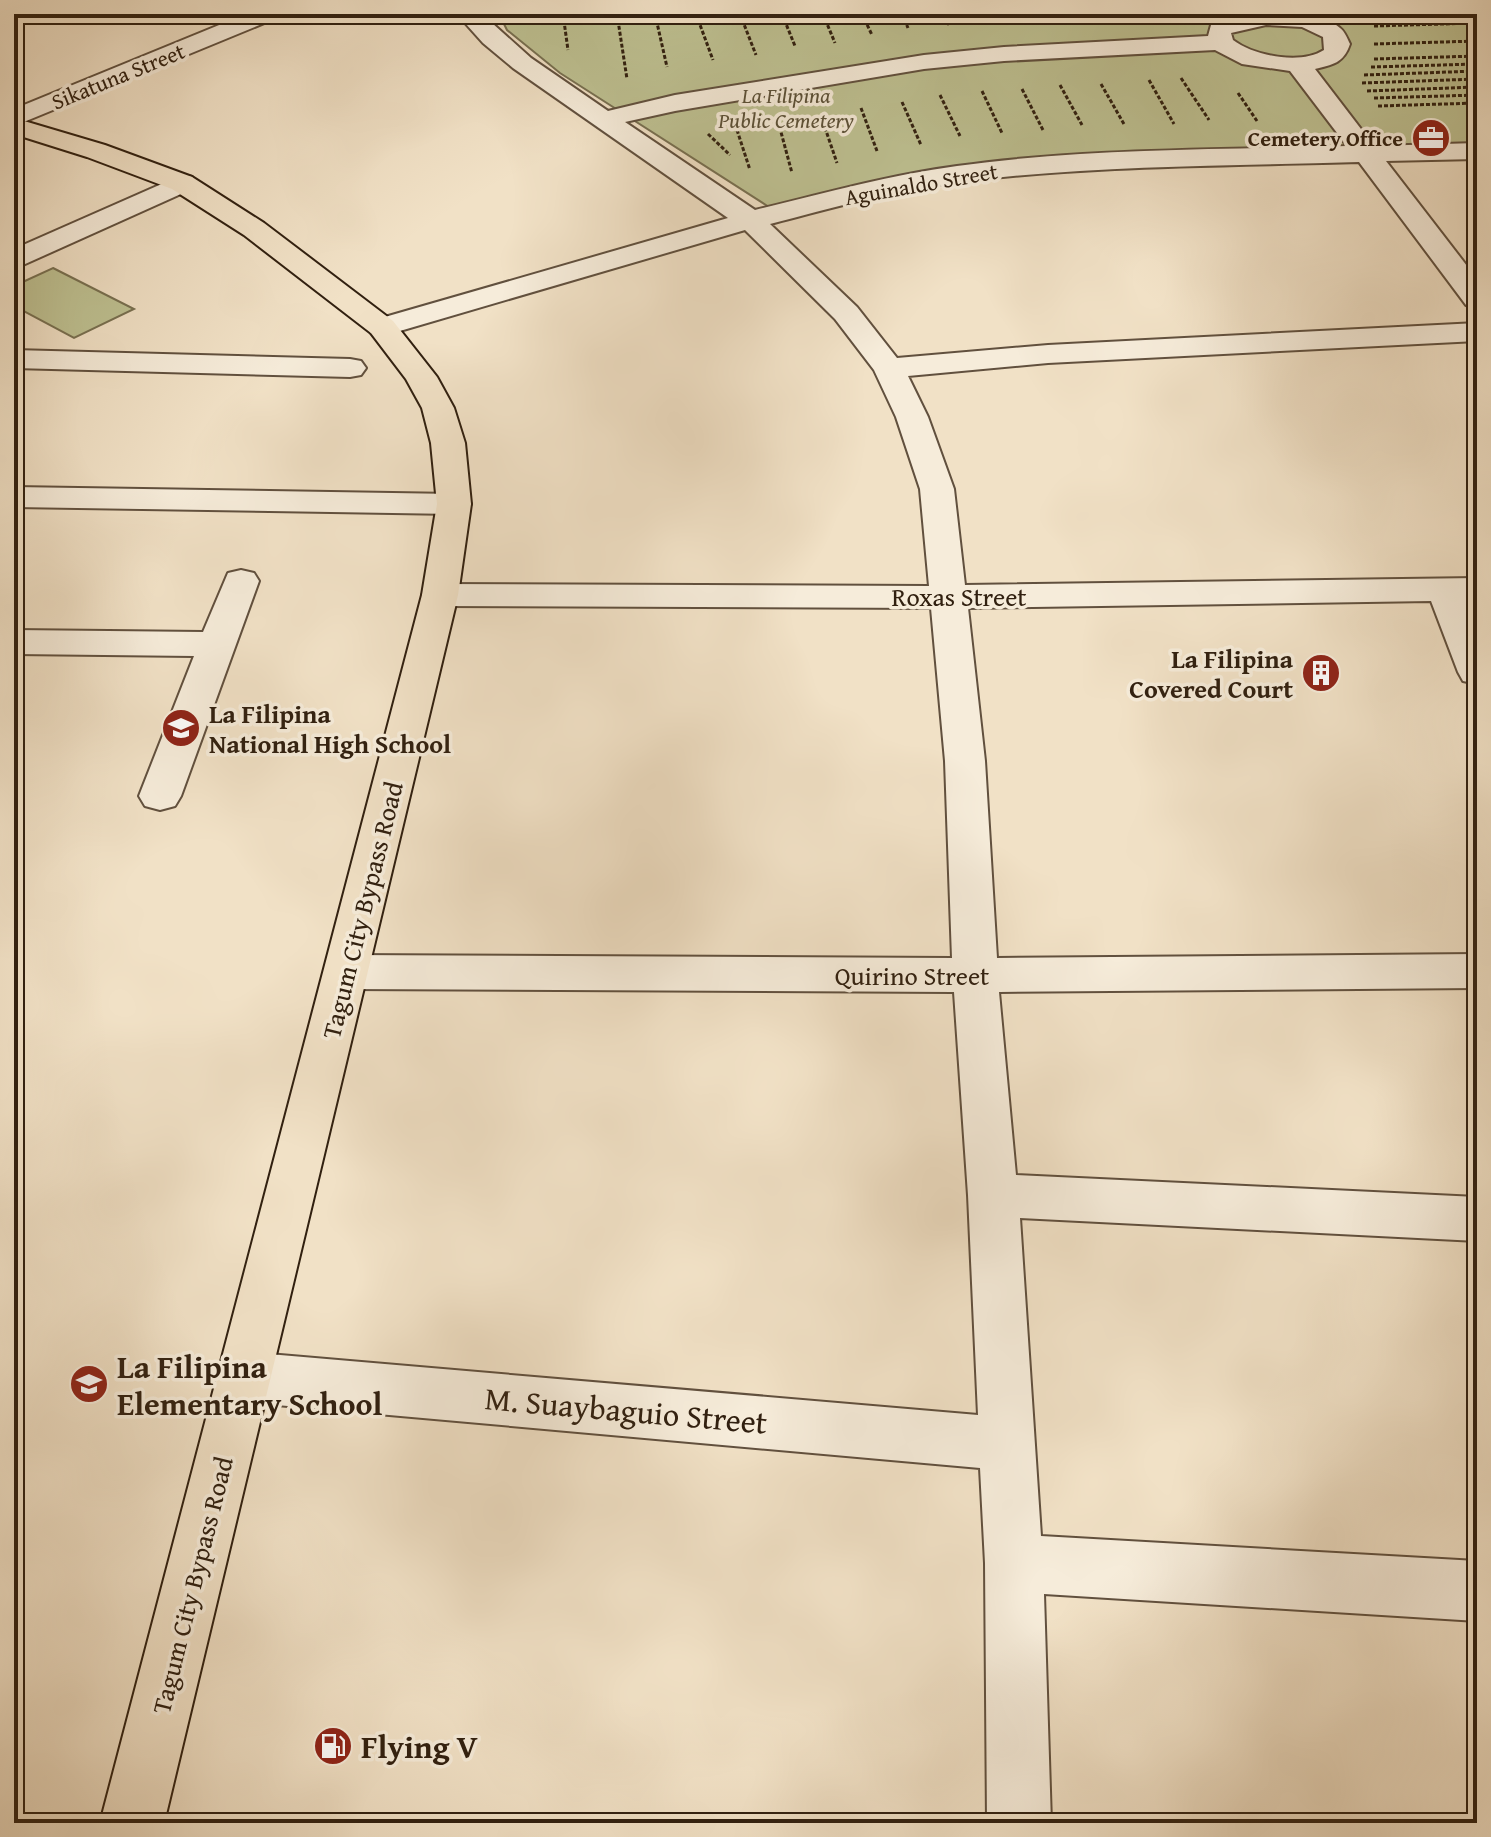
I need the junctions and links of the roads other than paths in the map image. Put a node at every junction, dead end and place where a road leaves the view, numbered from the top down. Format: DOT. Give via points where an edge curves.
graph roads {
  1 [pos="266,14"];
  2 [pos="469,14"];
  3 [pos="1221,43"];
  4 [pos="1300,67"];
  5 [pos="14,118"];
  6 [pos="605,119"];
  7 [pos="14,126"];
  8 [pos="1477,151"];
  9 [pos="1364,154"];
  10 [pos="182,183"];
  11 [pos="750,220"];
  12 [pos="14,260"];
  13 [pos="1477,299"];
  14 [pos="382,327"];
  15 [pos="1477,332"];
  16 [pos="14,359"];
  17 [pos="350,368"];
  18 [pos="889,368"];
  19 [pos="14,497"];
  20 [pos="454,504"];
  21 [pos="241,581"];
  22 [pos="1461,590"];
  23 [pos="440,595"];
  24 [pos="948,597"];
  25 [pos="14,642"];
  26 [pos="218,644"];
  27 [pos="1477,672"];
  28 [pos="160,796"];
  29 [pos="1477,971"];
  30 [pos="347,972"];
  31 [pos="975,975"];
  32 [pos="993,1195"];
  33 [pos="1477,1219"];
  34 [pos="244,1377"];
  35 [pos="1008,1444"];
  36 [pos="1014,1563"];
  37 [pos="1477,1591"];
  38 [pos="132,1823"];
  39 [pos="1019,1823"];
  1 -- 5 [label="street, Sikatuna Street"];
  2 -- 6 [label="street" via="512,55"];
  3 -- 4 [label="street" via="1243,57"];
  3 -- 4 [label="street" via="1219,30 1226,24 1265,16 1316,25 1336,38 1336,52"];
  3 -- 6 [label="street" via="924,62"];
  4 -- 9 [label="street"];
  6 -- 11 [label="street"];
  7 -- 10 [label="main road, Tagum City Bypass Road"];
  8 -- 9 [label="street, Aguinaldo Street"];
  9 -- 11 [label="street, Aguinaldo Street" via="1019,168 880,188"];
  9 -- 13 [label="street"];
  10 -- 12 [label="street"];
  10 -- 14 [label="main road, Tagum City Bypass Road" via="254,229"];
  11 -- 14 [label="street, Aguinaldo Street"];
  11 -- 18 [label="street" via="846,313"];
  14 -- 20 [label="main road, Tagum City Bypass Road" via="438,408 448,443"];
  15 -- 18 [label="street" via="1048,354"];
  16 -- 17 [label="street"];
  18 -- 24 [label="street" via="937,489"];
  19 -- 20 [label="street"];
  20 -- 23 [label="main road, Tagum City Bypass Road"];
  21 -- 26 [label="street"];
  22 -- 24 [label="street, Roxas Street"];
  22 -- 27 [label="street"];
  23 -- 24 [label="street, Roxas Street"];
  23 -- 30 [label="main road, Tagum City Bypass Road"];
  24 -- 31 [label="street" via="965,761"];
  25 -- 26 [label="street"];
  26 -- 28 [label="street"];
  29 -- 31 [label="street, Quirino Street"];
  30 -- 31 [label="street, Quirino Street"];
  30 -- 34 [label="main road, Tagum City Bypass Road"];
  31 -- 32 [label="street"];
  32 -- 33 [label="street"];
  32 -- 35 [label="street"];
  34 -- 35 [label="street, M. Suaybaguio Street"];
  34 -- 38 [label="main road, Tagum City Bypass Road"];
  35 -- 36 [label="street"];
  36 -- 37 [label="street"];
  36 -- 39 [label="street"];
}
